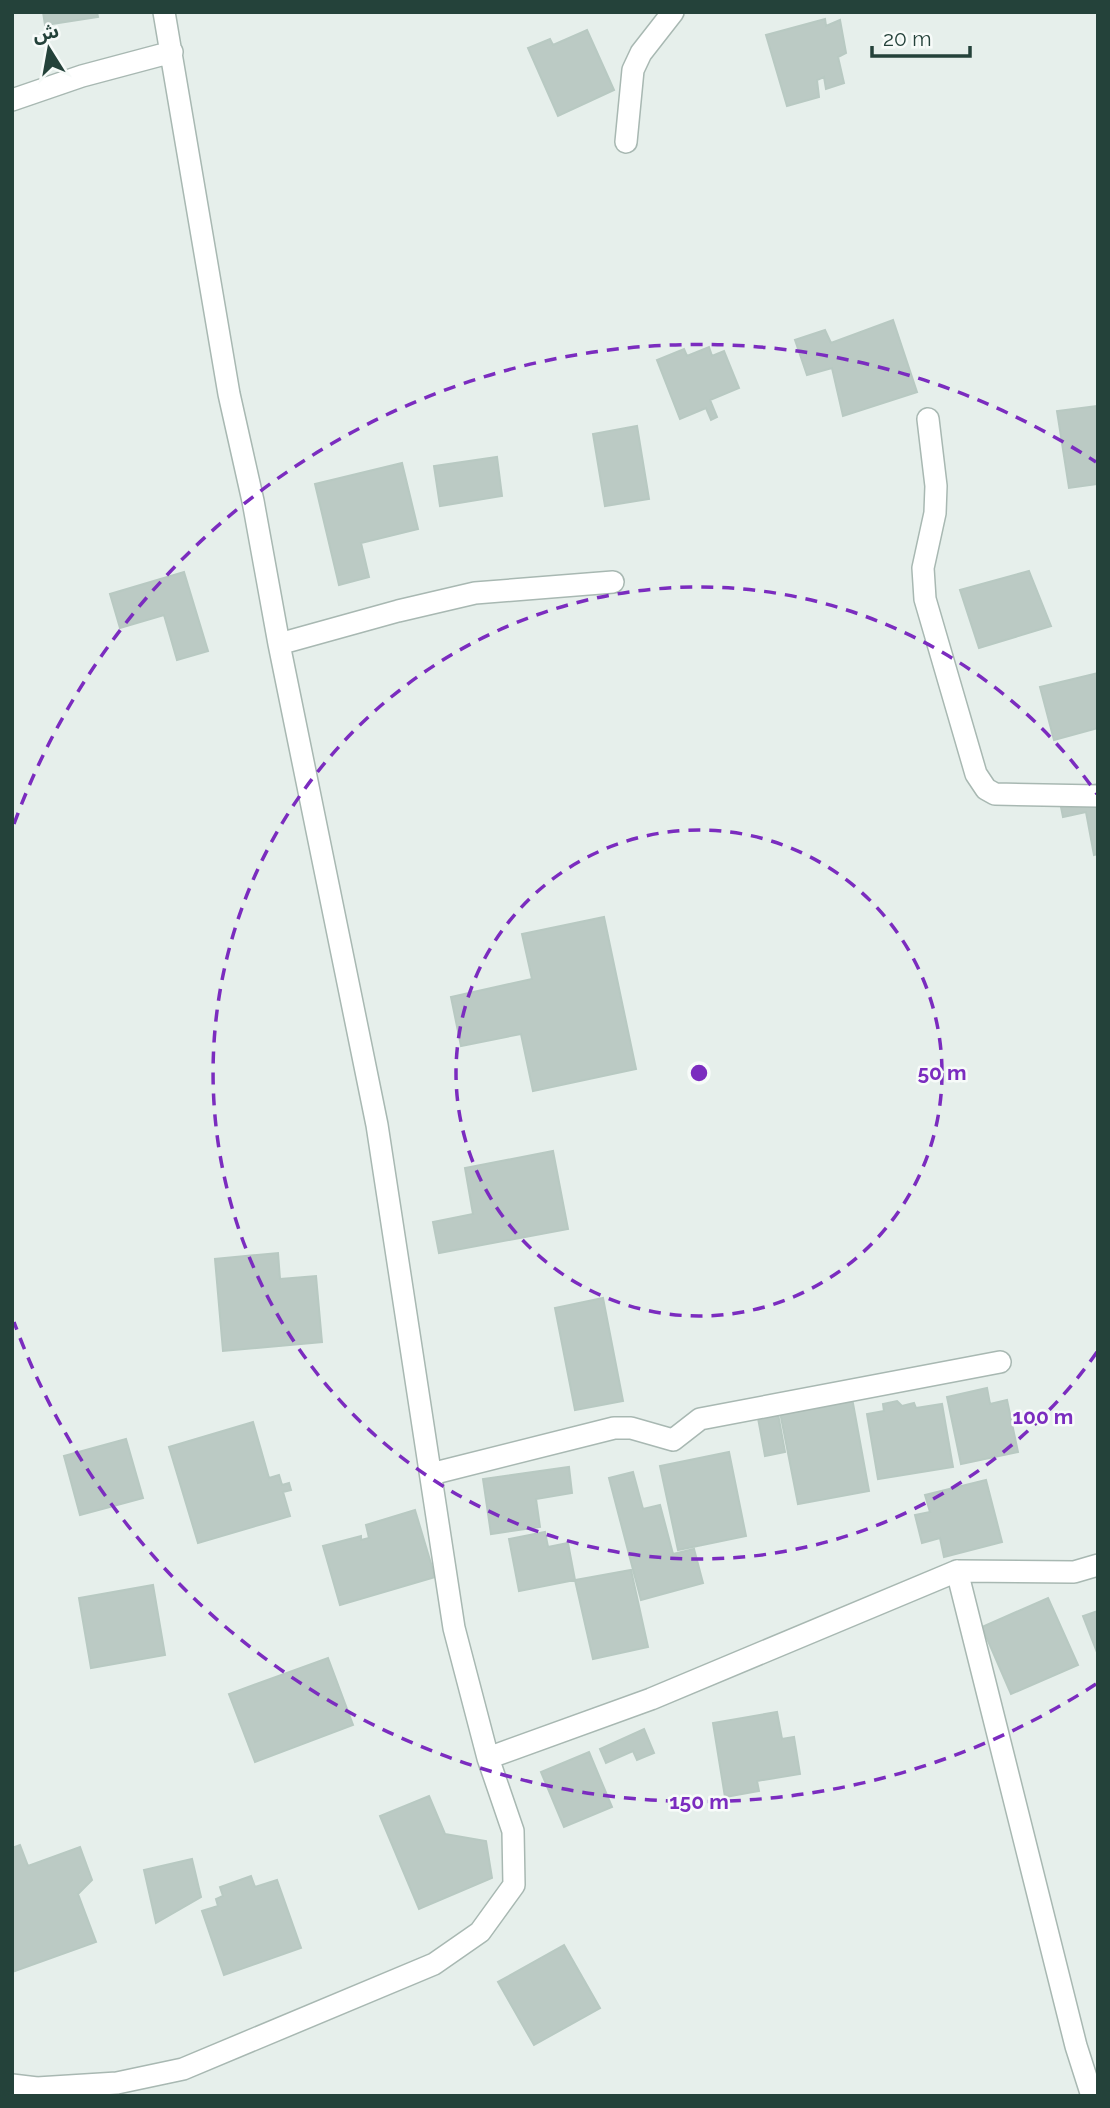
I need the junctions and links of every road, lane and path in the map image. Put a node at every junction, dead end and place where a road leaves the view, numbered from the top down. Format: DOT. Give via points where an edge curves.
graph roads {
  1 [pos="164,12"];
  2 [pos="673,12"];
  3 [pos="172,52"];
  4 [pos="12,100"];
  5 [pos="626,142"];
  6 [pos="928,419"];
  7 [pos="613,582"];
  8 [pos="279,644"];
  9 [pos="1098,796"];
  10 [pos="1000,1362"];
  11 [pos="431,1474"];
  12 [pos="1098,1565"];
  13 [pos="957,1571"];
  14 [pos="488,1758"];
  15 [pos="12,2085"];
  16 [pos="1092,2096"];
  1 -- 3 [label="street"];
  2 -- 5 [label="street" via="633,70"];
  3 -- 4 [label="street"];
  3 -- 8 [label="street" via="229,394"];
  6 -- 9 [label="street" via="936,486 923,568 925,599 976,774 995,794"];
  7 -- 8 [label="street" via="475,593"];
  8 -- 11 [label="street" via="377,1125"];
  10 -- 11 [label="street" via="701,1419 673,1440 631,1427 614,1429"];
  11 -- 14 [label="street" via="454,1628"];
  12 -- 13 [label="street" via="1074,1572"];
  13 -- 14 [label="street" via="651,1699"];
  13 -- 16 [label="street"];
  14 -- 15 [label="street" via="513,1831 514,1885 480,1932 434,1964 183,2069 117,2083"];
}
